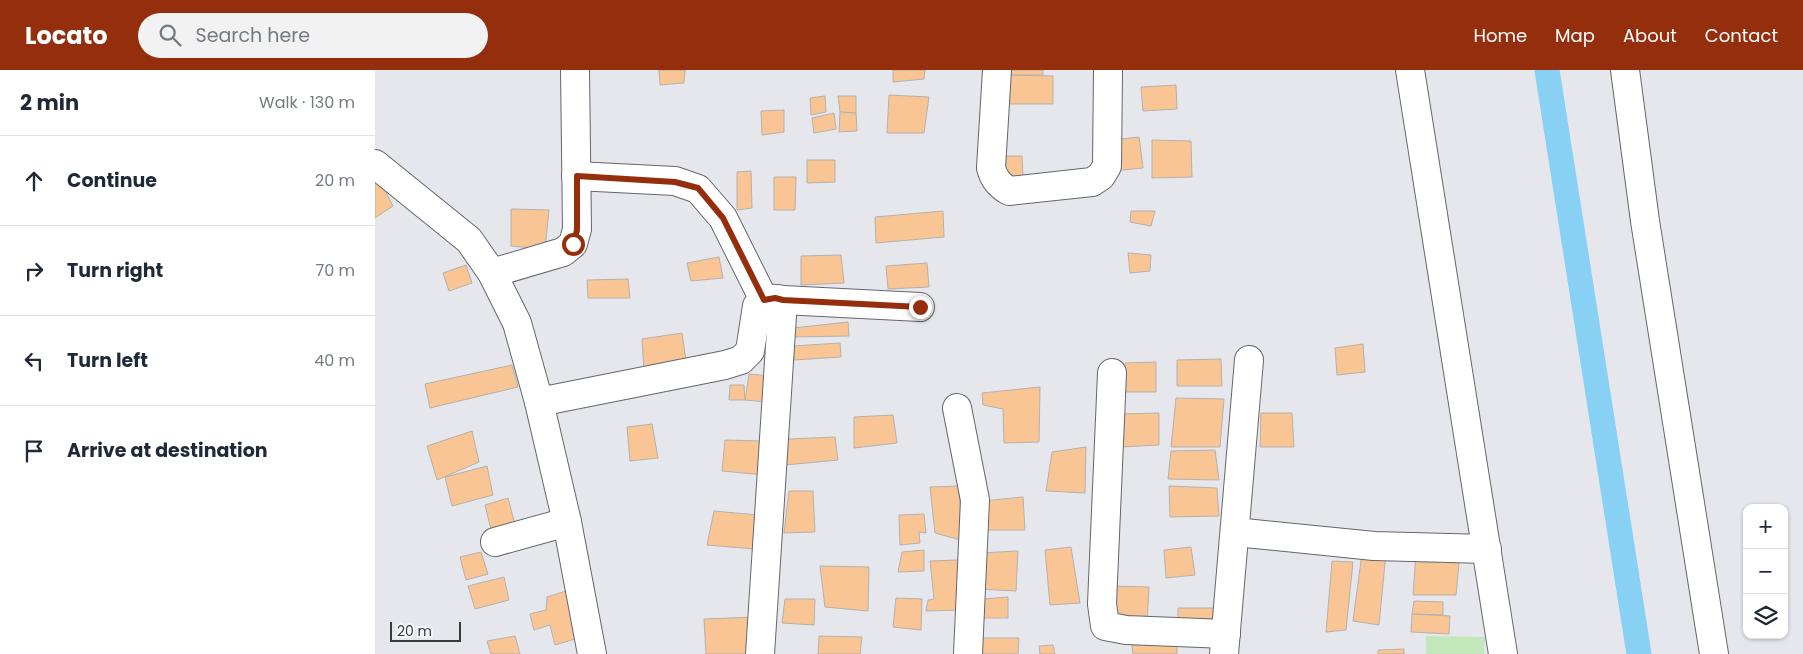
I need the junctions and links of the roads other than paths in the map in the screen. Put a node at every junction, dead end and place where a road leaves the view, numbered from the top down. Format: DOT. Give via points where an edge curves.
graph roads {
  1 [pos="575,70"];
  2 [pos="997,70"];
  3 [pos="1108,70"];
  4 [pos="1410,70"];
  5 [pos="1625,70"];
  6 [pos="375,164"];
  7 [pos="577,176"];
  8 [pos="492,272"];
  9 [pos="774,300"];
  10 [pos="920,307"];
  11 [pos="1249,360"];
  12 [pos="1112,373"];
  13 [pos="539,402"];
  14 [pos="957,408"];
  15 [pos="567,522"];
  16 [pos="1235,532"];
  17 [pos="495,542"];
  18 [pos="1487,548"];
  19 [pos="1126,642"];
  20 [pos="1225,644"];
  21 [pos="591,654"];
  22 [pos="760,654"];
  23 [pos="968,654"];
  24 [pos="1503,654"];
  25 [pos="1714,654"];
  1 -- 7 [label="street"];
  2 -- 3 [label="street" via="991,168 999,186 1009,190 1092,182 1101,176 1107,166"];
  4 -- 18 [label="street"];
  5 -- 25 [label="street" via="1645,221"];
  6 -- 8 [label="street" via="469,240"];
  7 -- 8 [label="street" via="577,230 573,244 563,252"];
  7 -- 9 [label="street" via="675,182 698,188 723,218"];
  8 -- 13 [label="street" via="517,323"];
  9 -- 10 [label="street"];
  9 -- 13 [label="street" via="757,306 750,351 741,360"];
  9 -- 22 [label="street"];
  11 -- 16 [label="street"];
  12 -- 19 [label="street" via="1102,604 1105,626"];
  13 -- 15 [label="street"];
  14 -- 23 [label="street" via="975,500"];
  15 -- 17 [label="street"];
  15 -- 21 [label="street"];
  16 -- 18 [label="street" via="1374,546"];
  16 -- 20 [label="street"];
  18 -- 24 [label="street"];
  19 -- 20 [label="street"];
}
